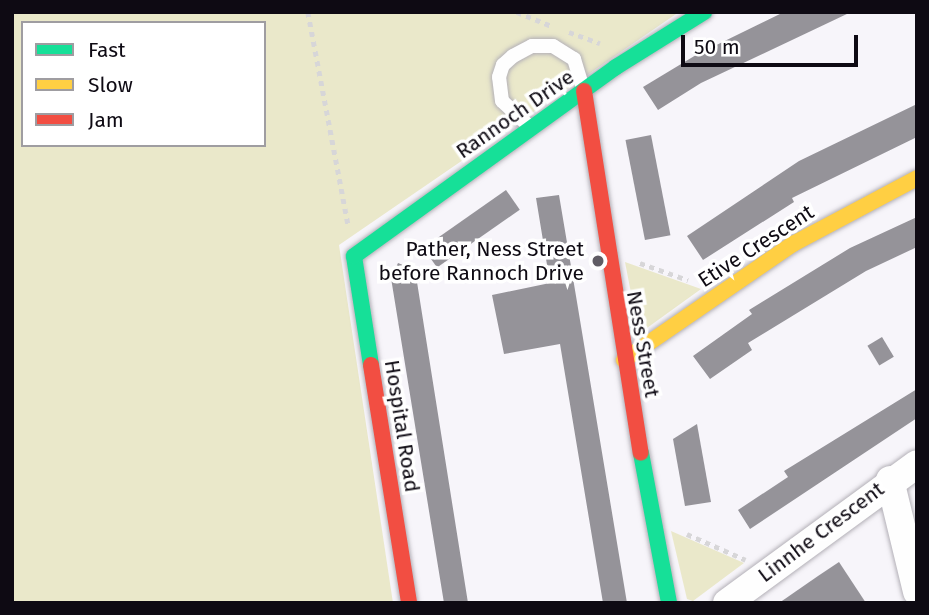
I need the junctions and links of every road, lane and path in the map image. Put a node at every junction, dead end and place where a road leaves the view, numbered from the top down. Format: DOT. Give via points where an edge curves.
graph roads {
  1 [pos="308,12"];
  2 [pos="704,12"];
  3 [pos="584,91"];
  4 [pos="531,127"];
  5 [pos="917,177"];
  6 [pos="607,251"];
  7 [pos="354,256"];
  8 [pos="722,293"];
  9 [pos="624,359"];
  10 [pos="917,464"];
  11 [pos="890,480"];
  12 [pos="654,519"];
  13 [pos="769,571"];
  14 [pos="917,592"];
  15 [pos="409,603"];
  16 [pos="669,603"];
  17 [pos="727,603"];
  1 -- 7 [label="path"];
  2 -- 3 [label="street, Rannoch Drive"];
  3 -- 4 [label="street, Rannoch Drive"];
  3 -- 4 [label="lane" via="574,59 553,47 532,46 513,56 499,77 502,101"];
  3 -- 6 [label="street, Ness Street"];
  4 -- 7 [label="street, Rannoch Drive"];
  5 -- 8 [label="street, Etive Crescent" via="863,203"];
  6 -- 8 [label="path"];
  6 -- 9 [label="street, Ness Street"];
  7 -- 15 [label="street, Hospital Road"];
  8 -- 9 [label="street, Etive Crescent"];
  9 -- 12 [label="street, Ness Street"];
  10 -- 11 [label="street, Linnhe Crescent"];
  11 -- 13 [label="street, Linnhe Crescent"];
  11 -- 14 [label="street"];
  12 -- 13 [label="path"];
  12 -- 16 [label="street, Ness Street"];
  13 -- 17 [label="street, Linnhe Crescent"];
}
